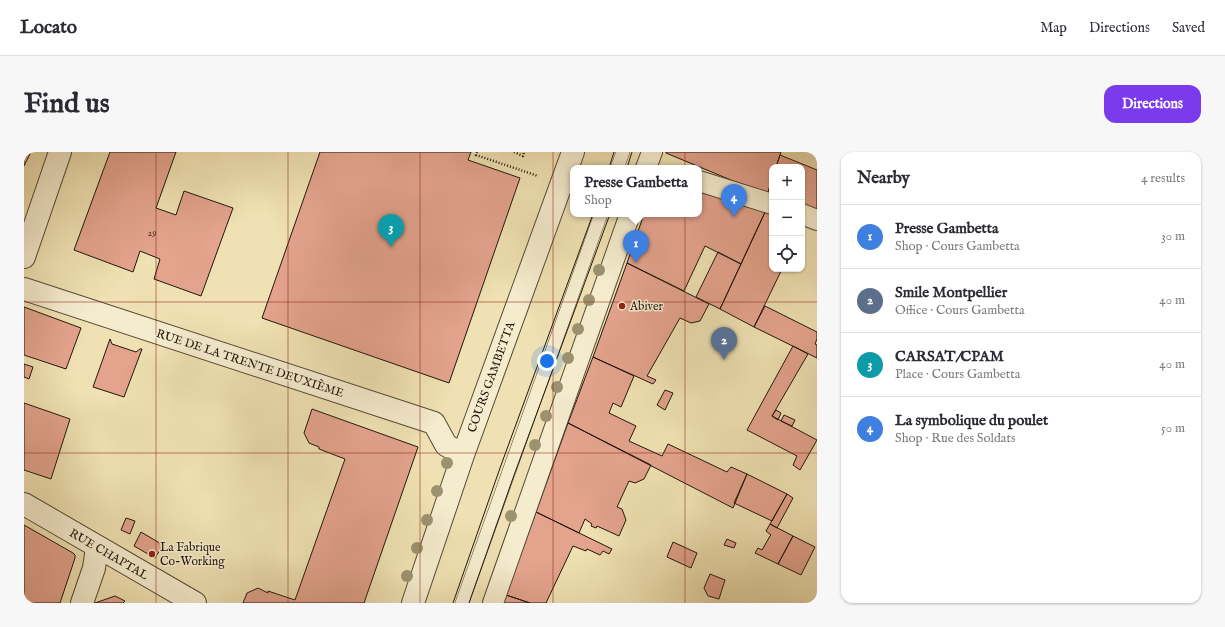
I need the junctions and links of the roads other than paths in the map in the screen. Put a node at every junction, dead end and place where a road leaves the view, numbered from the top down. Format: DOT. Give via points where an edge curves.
graph roads {
  1 [pos="60,152"];
  2 [pos="573,152"];
  3 [pos="623,152"];
  4 [pos="618,165"];
  5 [pos="702,182"];
  6 [pos="769,203"];
  7 [pos="805,215"];
  8 [pos="600,217"];
  9 [pos="629,217"];
  10 [pos="817,220"];
  11 [pos="24,257"];
  12 [pos="24,289"];
  13 [pos="463,454"];
  14 [pos="24,504"];
  15 [pos="97,547"];
  16 [pos="82,603"];
  17 [pos="195,603"];
  18 [pos="413,603"];
  19 [pos="462,603"];
  20 [pos="493,603"];
  1 -- 11 [label="street"];
  2 -- 13 [label="street, COURS GAMBETTA"];
  3 -- 4 [label="lane"];
  5 -- 6 [label="street"];
  7 -- 10 [label="street"];
  8 -- 19 [label="lane"];
  9 -- 20 [label="street"];
  12 -- 13 [label="street, RUE DE LA TRENTE DEUXIÈME" via="434,422 446,445"];
  13 -- 18 [label="street, COURS GAMBETTA"];
  14 -- 15 [label="street, RUE CHAPTAL"];
  15 -- 16 [label="street" via="94,568"];
  15 -- 17 [label="street, RUE CHAPTAL"];
}
